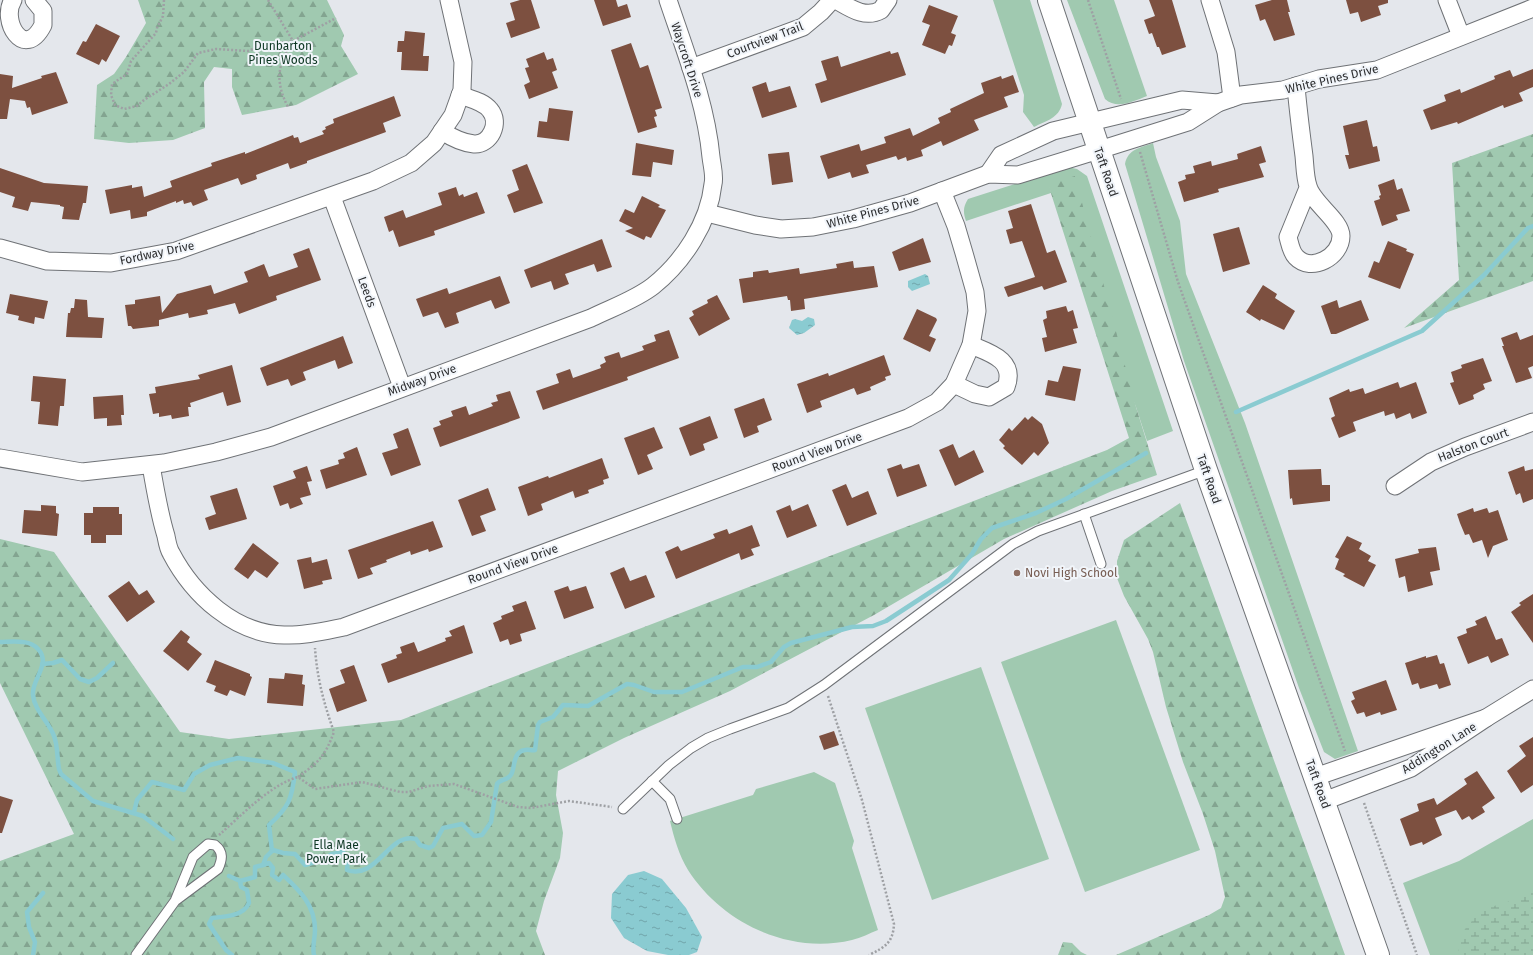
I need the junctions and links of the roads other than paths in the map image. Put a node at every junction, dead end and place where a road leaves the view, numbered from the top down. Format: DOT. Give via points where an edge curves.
graph roads {
  1 [pos="13,0"];
  2 [pos="34,0"];
  3 [pos="449,0"];
  4 [pos="668,0"];
  5 [pos="832,0"];
  6 [pos="836,0"];
  7 [pos="888,0"];
  8 [pos="1049,0"];
  9 [pos="1210,0"];
  10 [pos="1447,0"];
  11 [pos="1533,8"];
  12 [pos="1,21"];
  13 [pos="1461,36"];
  14 [pos="691,68"];
  15 [pos="1296,86"];
  16 [pos="460,95"];
  17 [pos="1225,100"];
  18 [pos="705,120"];
  19 [pos="1089,122"];
  20 [pos="442,131"];
  21 [pos="1099,150"];
  22 [pos="988,174"];
  23 [pos="1308,188"];
  24 [pos="942,191"];
  25 [pos="332,197"];
  26 [pos="707,213"];
  27 [pos="0,248"];
  28 [pos="971,345"];
  29 [pos="954,384"];
  30 [pos="402,387"];
  31 [pos="1533,422"];
  32 [pos="0,458"];
  33 [pos="151,465"];
  34 [pos="1206,470"];
  35 [pos="1395,486"];
  36 [pos="1084,514"];
  37 [pos="1101,564"];
  38 [pos="1533,689"];
  39 [pos="1486,718"];
  40 [pos="1315,777"];
  41 [pos="652,781"];
  42 [pos="1324,801"];
  43 [pos="623,809"];
  44 [pos="677,819"];
  45 [pos="175,901"];
  46 [pos="136,955"];
  47 [pos="1378,955"];
  1 -- 12 [label="street" via="4,8"];
  2 -- 12 [label="street" via="43,11 44,25 34,36 20,40 13,37"];
  3 -- 16 [label="street, Fordway Drive" via="463,62"];
  4 -- 14 [label="street, Waycroft Drive"];
  5 -- 14 [label="street, Courtview Trail" via="803,27"];
  6 -- 7 [label="street" via="867,14 880,10"];
  8 -- 19 [label="street, Taft Road"];
  9 -- 17 [label="street" via="1226,52"];
  10 -- 13 [label="street"];
  11 -- 13 [label="street, White Pines Drive"];
  13 -- 15 [label="street, White Pines Drive" via="1377,70 1319,79"];
  14 -- 18 [label="street, Waycroft Drive"];
  15 -- 17 [label="street, White Pines Drive"];
  15 -- 23 [label="street"];
  16 -- 20 [label="street, Fordway Drive" via="453,116"];
  16 -- 20 [label="street" via="475,100 489,109 495,123 493,131 489,137 475,144"];
  17 -- 19 [label="street, White Pines Drive" via="1182,100"];
  17 -- 21 [label="street, White Pines Drive" via="1188,122"];
  18 -- 26 [label="street, Midway Drive" via="714,183"];
  19 -- 21 [label="street, Taft Road"];
  19 -- 22 [label="street, White Pines Drive" via="1053,131 1000,155"];
  20 -- 25 [label="street, Fordway Drive" via="434,143 411,163"];
  21 -- 22 [label="street, White Pines Drive" via="1018,175"];
  21 -- 34 [label="street, Taft Road"];
  22 -- 24 [label="street, White Pines Drive"];
  24 -- 26 [label="street, White Pines Drive" via="853,219 813,227 781,229"];
  24 -- 28 [label="street, Round View Drive" via="956,226 975,292 977,311"];
  25 -- 27 [label="street, Fordway Drive" via="176,251 111,263 47,261"];
  25 -- 30 [label="street, Leeds"];
  26 -- 30 [label="street, Midway Drive" via="681,258 654,285 638,295 591,318"];
  28 -- 29 [label="street, Round View Drive"];
  28 -- 29 [label="street" via="1002,360 1008,378 1006,387 987,397"];
  29 -- 33 [label="street, Round View Drive" via="937,402 908,418 355,623 313,634 283,635 253,630 226,617 197,591 170,553"];
  30 -- 33 [label="street, Midway Drive" via="271,437 216,452"];
  31 -- 35 [label="street, Halston Court" via="1438,459"];
  32 -- 33 [label="street, Midway Drive" via="82,472"];
  34 -- 36 [label="lane"];
  34 -- 40 [label="street, Taft Road"];
  36 -- 37 [label="lane"];
  36 -- 41 [label="lane" via="1038,531 1013,544 824,685 788,708 708,738 669,765"];
  38 -- 39 [label="street, Addington Lane"];
  39 -- 40 [label="street, Addington Lane"];
  39 -- 42 [label="street, Addington Lane" via="1411,768"];
  40 -- 42 [label="street, Taft Road"];
  41 -- 43 [label="lane"];
  41 -- 44 [label="lane" via="670,799"];
  42 -- 47 [label="street, Taft Road"];
  45 -- 45 [label="lane" via="193,857 208,844 216,845 221,853 222,862 218,869"];
  45 -- 46 [label="lane"];
}
